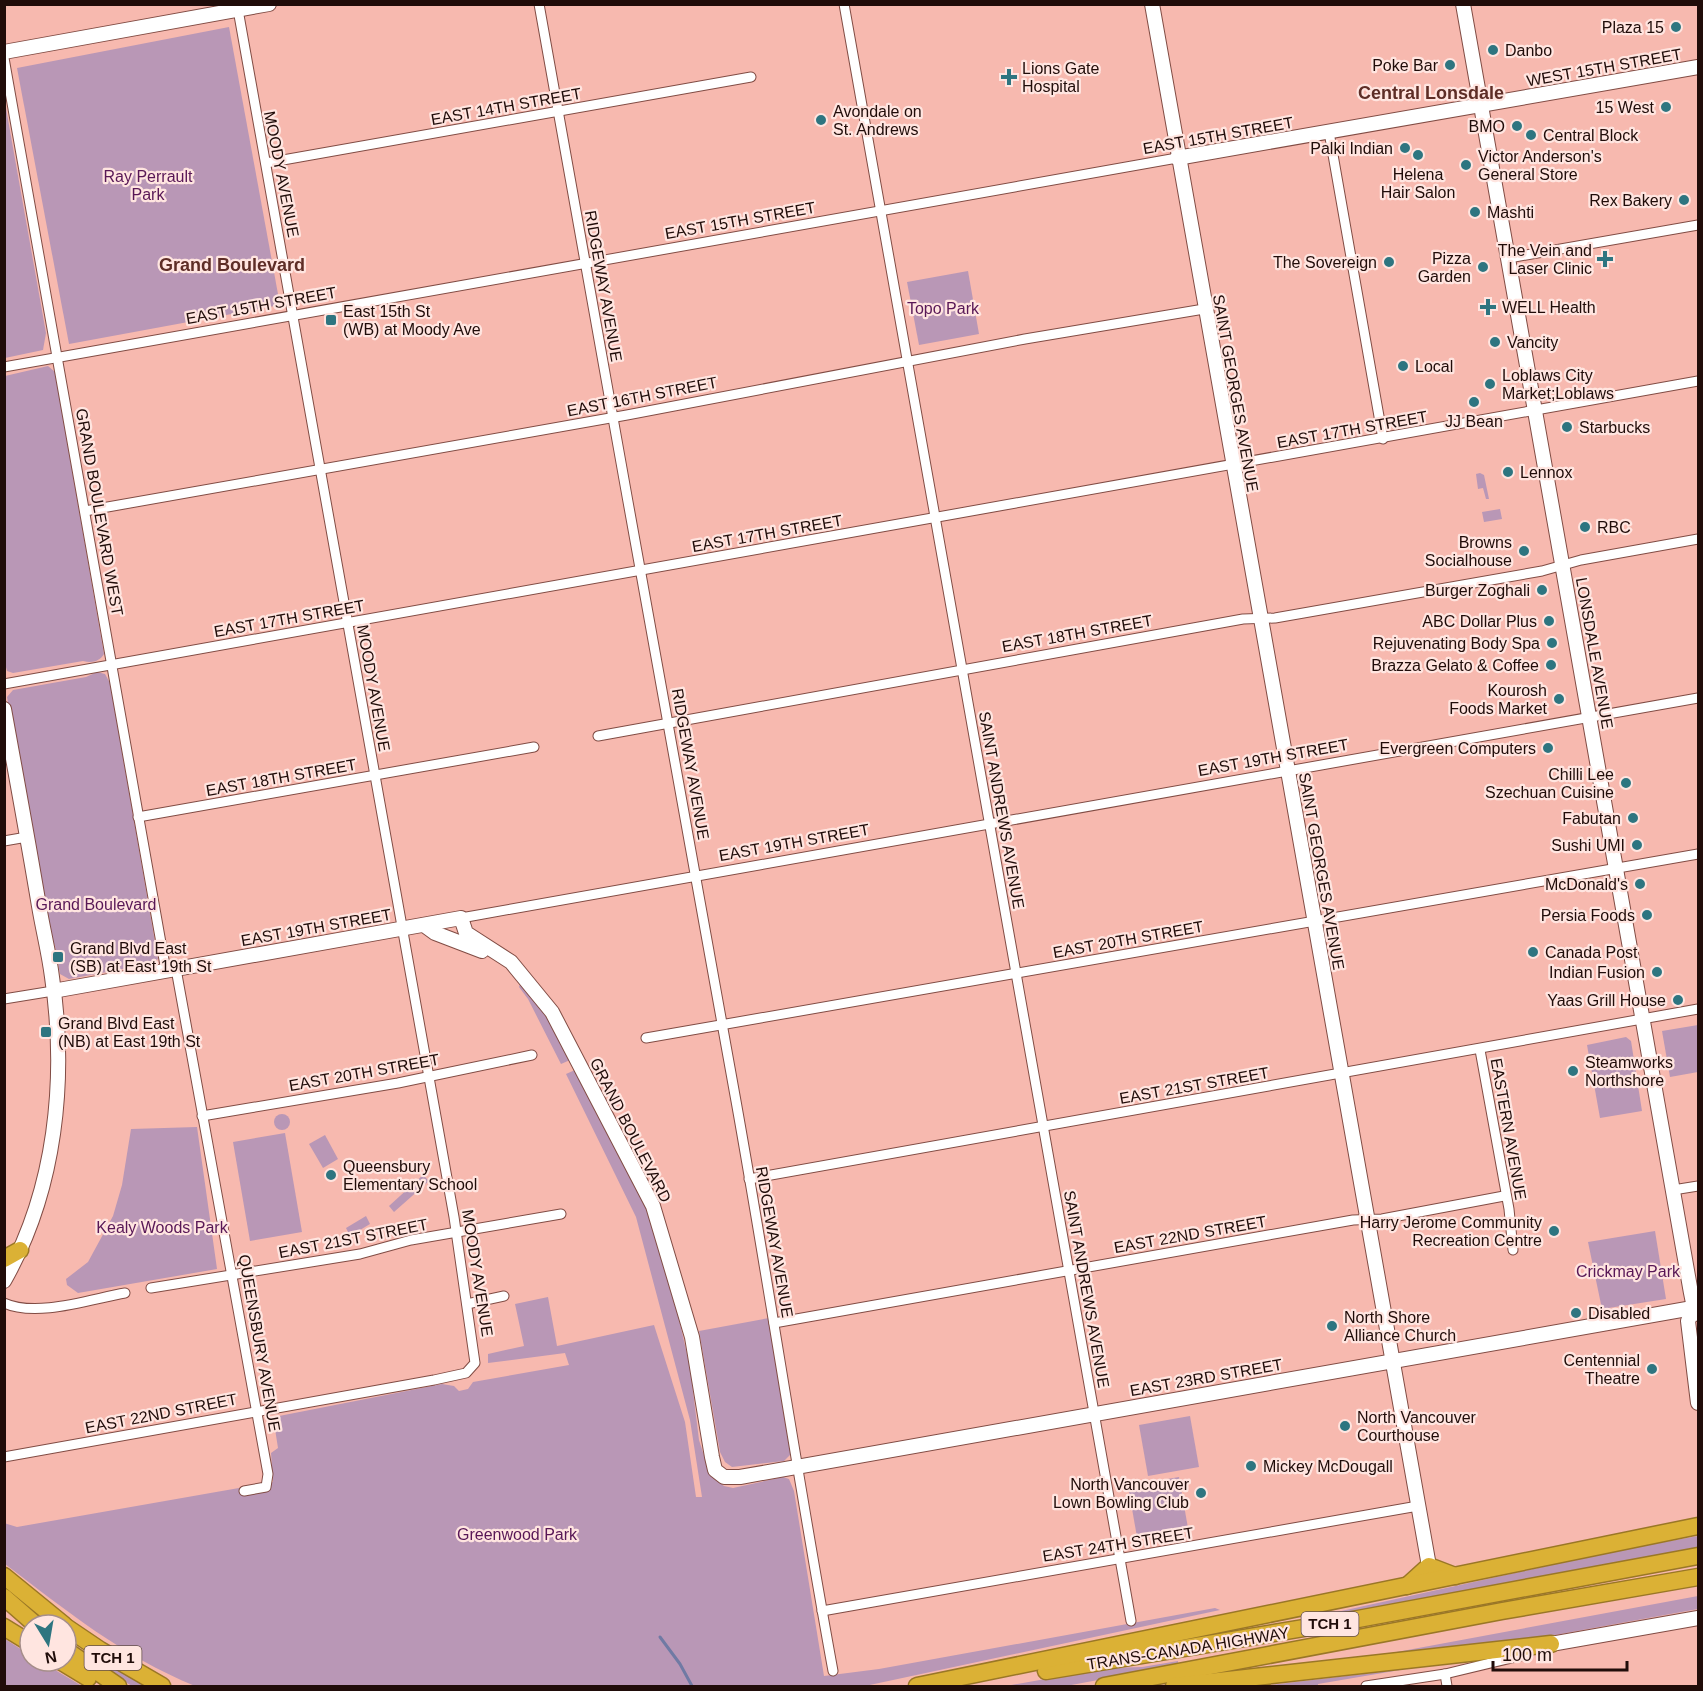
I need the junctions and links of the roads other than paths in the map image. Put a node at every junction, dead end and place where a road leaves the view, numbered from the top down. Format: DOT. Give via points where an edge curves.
graph roads {
  1 [pos="269,4"];
  2 [pos="539,4"];
  3 [pos="844,4"];
  4 [pos="1462,4"];
  5 [pos="1156,5"];
  6 [pos="238,7"];
  7 [pos="4,52"];
  8 [pos="4,58"];
  9 [pos="1698,67"];
  10 [pos="752,77"];
  11 [pos="1480,105"];
  12 [pos="558,112"];
  13 [pos="1329,132"];
  14 [pos="1178,158"];
  15 [pos="266,163"];
  16 [pos="880,212"];
  17 [pos="1698,225"];
  18 [pos="1509,258"];
  19 [pos="585,264"];
  20 [pos="1204,309"];
  21 [pos="293,316"];
  22 [pos="58,357"];
  23 [pos="906,361"];
  24 [pos="4,367"];
  25 [pos="1698,381"];
  26 [pos="1535,411"];
  27 [pos="613,417"];
  28 [pos="1383,439"];
  29 [pos="1233,465"];
  30 [pos="320,469"];
  31 [pos="86,511"];
  32 [pos="935,518"];
  33 [pos="1698,539"];
  34 [pos="1562,565"];
  35 [pos="640,571"];
  36 [pos="1260,619"];
  37 [pos="347,623"];
  38 [pos="112,665"];
  39 [pos="962,670"];
  40 [pos="4,684"];
  41 [pos="1698,698"];
  42 [pos="4,709"];
  43 [pos="1590,718"];
  44 [pos="668,723"];
  45 [pos="598,736"];
  46 [pos="534,747"];
  47 [pos="1287,772"];
  48 [pos="373,776"];
  49 [pos="138,817"];
  50 [pos="989,824"];
  51 [pos="27,837"];
  52 [pos="4,841"];
  53 [pos="1698,854"];
  54 [pos="1616,868"];
  55 [pos="696,877"];
  56 [pos="461,918"];
  57 [pos="1314,921"];
  58 [pos="424,925"];
  59 [pos="402,929"];
  60 [pos="171,970"];
  61 [pos="1016,974"];
  62 [pos="526,981"];
  63 [pos="53,991"];
  64 [pos="4,999"];
  65 [pos="1698,1009"];
  66 [pos="1643,1020"];
  67 [pos="722,1025"];
  68 [pos="646,1038"];
  69 [pos="1480,1050"];
  70 [pos="532,1055"];
  71 [pos="1341,1074"];
  72 [pos="429,1076"];
  73 [pos="202,1116"];
  74 [pos="1042,1127"];
  75 [pos="749,1179"];
  76 [pos="1698,1186"];
  77 [pos="1673,1190"];
  78 [pos="1504,1196"];
  79 [pos="561,1214"];
  80 [pos="1367,1220"];
  81 [pos="456,1232"];
  82 [pos="20,1250"];
  83 [pos="1513,1250"];
  84 [pos="4,1259"];
  85 [pos="1069,1271"];
  86 [pos="233,1276"];
  87 [pos="4,1281"];
  88 [pos="151,1288"];
  89 [pos="125,1293"];
  90 [pos="504,1296"];
  91 [pos="4,1303"];
  92 [pos="467,1304"];
  93 [pos="1697,1310"];
  94 [pos="774,1323"];
  95 [pos="1393,1361"];
  96 [pos="466,1373"];
  97 [pos="1698,1403"];
  98 [pos="257,1410"];
  99 [pos="1094,1414"];
  100 [pos="4,1457"];
  101 [pos="798,1467"];
  102 [pos="724,1477"];
  103 [pos="244,1491"];
  104 [pos="1418,1506"];
  105 [pos="1698,1513"];
  106 [pos="1698,1526"];
  107 [pos="1670,1531"];
  108 [pos="1698,1556"];
  109 [pos="1119,1559"];
  110 [pos="1429,1566"];
  111 [pos="4,1576"];
  112 [pos="1455,1576"];
  113 [pos="1698,1577"];
  114 [pos="1406,1586"];
  115 [pos="4,1597"];
  116 [pos="822,1611"];
  117 [pos="22,1613"];
  118 [pos="49,1613"];
  119 [pos="1698,1618"];
  120 [pos="1131,1621"];
  121 [pos="1651,1626"];
  122 [pos="4,1627"];
  123 [pos="1698,1628"];
  124 [pos="18,1635"];
  125 [pos="78,1635"];
  126 [pos="1551,1644"];
  127 [pos="78,1658"];
  128 [pos="78,1671"];
  129 [pos="833,1671"];
  130 [pos="1445,1674"];
  131 [pos="103,1686"];
  132 [pos="118,1686"];
  133 [pos="162,1686"];
  134 [pos="917,1686"];
  135 [pos="961,1686"];
  136 [pos="1104,1686"];
  137 [pos="1174,1686"];
  138 [pos="1366,1686"];
  139 [pos="1447,1686"];
  1 -- 6 [label="street"];
  2 -- 12 [label="street, RIDGEWAY AVENUE"];
  3 -- 16 [label="street, SAINT ANDREWS AVENUE"];
  4 -- 11 [label="street, LONSDALE AVENUE"];
  5 -- 14 [label="street, SAINT GEORGES AVENUE"];
  6 -- 7 [label="street"];
  6 -- 15 [label="street, MOODY AVENUE"];
  8 -- 22 [label="street, GRAND BOULEVARD WEST"];
  9 -- 11 [label="street, WEST 15TH STREET"];
  10 -- 12 [label="street, EAST 14TH STREET"];
  11 -- 13 [label="street, EAST 15TH STREET"];
  11 -- 18 [label="street, LONSDALE AVENUE"];
  12 -- 15 [label="street, EAST 14TH STREET"];
  12 -- 19 [label="street, RIDGEWAY AVENUE"];
  13 -- 14 [label="street, EAST 15TH STREET"];
  13 -- 28 [label="street"];
  14 -- 16 [label="street, EAST 15TH STREET"];
  14 -- 20 [label="street, SAINT GEORGES AVENUE"];
  15 -- 21 [label="street, MOODY AVENUE"];
  16 -- 19 [label="street, EAST 15TH STREET"];
  16 -- 23 [label="street, SAINT ANDREWS AVENUE"];
  17 -- 18 [label="street"];
  18 -- 26 [label="street, LONSDALE AVENUE"];
  19 -- 21 [label="street, EAST 15TH STREET"];
  19 -- 27 [label="street, RIDGEWAY AVENUE"];
  20 -- 23 [label="street, EAST 16TH STREET"];
  20 -- 29 [label="street, SAINT GEORGES AVENUE"];
  21 -- 22 [label="street, EAST 15TH STREET"];
  21 -- 30 [label="street, MOODY AVENUE"];
  22 -- 24 [label="street, EAST 15TH STREET"];
  22 -- 31 [label="street, GRAND BOULEVARD WEST"];
  23 -- 27 [label="street, EAST 16TH STREET"];
  23 -- 32 [label="street, SAINT ANDREWS AVENUE"];
  25 -- 26 [label="street, EAST 17TH STREET"];
  26 -- 28 [label="street, EAST 17TH STREET"];
  26 -- 34 [label="street, LONSDALE AVENUE"];
  27 -- 30 [label="street, EAST 16TH STREET"];
  27 -- 35 [label="street, RIDGEWAY AVENUE"];
  28 -- 29 [label="street, EAST 17TH STREET"];
  29 -- 32 [label="street, EAST 17TH STREET"];
  29 -- 36 [label="street, SAINT GEORGES AVENUE"];
  30 -- 31 [label="street, EAST 16TH STREET"];
  30 -- 37 [label="street, MOODY AVENUE"];
  31 -- 38 [label="street, GRAND BOULEVARD WEST"];
  32 -- 35 [label="street, EAST 17TH STREET"];
  32 -- 39 [label="street, SAINT ANDREWS AVENUE"];
  33 -- 34 [label="street, EAST 18TH STREET"];
  34 -- 36 [label="street, EAST 18TH STREET"];
  34 -- 43 [label="street, LONSDALE AVENUE"];
  35 -- 37 [label="street, EAST 17TH STREET"];
  35 -- 44 [label="street, RIDGEWAY AVENUE"];
  36 -- 39 [label="street, EAST 18TH STREET"];
  36 -- 47 [label="street, SAINT GEORGES AVENUE"];
  37 -- 38 [label="street, EAST 17TH STREET"];
  37 -- 48 [label="street, MOODY AVENUE"];
  38 -- 40 [label="street, EAST 17TH STREET"];
  38 -- 49 [label="street, GRAND BOULEVARD WEST"];
  39 -- 44 [label="street, EAST 18TH STREET"];
  39 -- 50 [label="street, SAINT ANDREWS AVENUE"];
  41 -- 43 [label="street, EAST 19TH STREET"];
  42 -- 51 [label="street"];
  43 -- 47 [label="street, EAST 19TH STREET"];
  43 -- 54 [label="street, LONSDALE AVENUE"];
  44 -- 45 [label="street, EAST 18TH STREET"];
  44 -- 55 [label="street, RIDGEWAY AVENUE"];
  46 -- 48 [label="street, EAST 18TH STREET"];
  47 -- 50 [label="street, EAST 19TH STREET"];
  47 -- 57 [label="street, SAINT GEORGES AVENUE"];
  48 -- 49 [label="street, EAST 18TH STREET"];
  48 -- 59 [label="street, MOODY AVENUE"];
  49 -- 60 [label="street, GRAND BOULEVARD WEST"];
  50 -- 55 [label="street, EAST 19TH STREET"];
  50 -- 61 [label="street, SAINT ANDREWS AVENUE"];
  51 -- 52 [label="street"];
  51 -- 63 [label="street"];
  53 -- 54 [label="street, EAST 20TH STREET"];
  54 -- 57 [label="street, EAST 20TH STREET"];
  54 -- 66 [label="street, LONSDALE AVENUE"];
  55 -- 56 [label="street, EAST 19TH STREET"];
  55 -- 67 [label="street, RIDGEWAY AVENUE"];
  56 -- 58 [label="street, EAST 19TH STREET"];
  56 -- 62 [label="street, GRAND BOULEVARD" via="466,933 506,958"];
  57 -- 61 [label="street, EAST 20TH STREET"];
  57 -- 71 [label="street, SAINT GEORGES AVENUE"];
  58 -- 59 [label="street, EAST 19TH STREET"];
  58 -- 62 [label="street, GRAND BOULEVARD" via="477,948"];
  59 -- 60 [label="street, EAST 19TH STREET"];
  59 -- 72 [label="street, MOODY AVENUE"];
  60 -- 63 [label="street, EAST 19TH STREET"];
  60 -- 73 [label="street, QUEENSBURY AVENUE"];
  61 -- 67 [label="street, EAST 20TH STREET"];
  61 -- 74 [label="street, SAINT ANDREWS AVENUE"];
  62 -- 102 [label="street, GRAND BOULEVARD" via="563,1031 652,1206 693,1337 712,1457 716,1470"];
  63 -- 64 [label="street, EAST 19TH STREET"];
  63 -- 82 [label="street" via="58,1072 55,1123 44,1183"];
  65 -- 66 [label="street, EAST 21ST STREET"];
  66 -- 69 [label="street, EAST 21ST STREET"];
  66 -- 77 [label="street, LONSDALE AVENUE"];
  67 -- 68 [label="street, EAST 20TH STREET"];
  67 -- 75 [label="street, RIDGEWAY AVENUE"];
  69 -- 71 [label="street, EAST 21ST STREET"];
  69 -- 78 [label="street, EASTERN AVENUE"];
  70 -- 72 [label="street, EAST 20TH STREET"];
  71 -- 74 [label="street, EAST 21ST STREET"];
  71 -- 80 [label="street, SAINT GEORGES AVENUE"];
  72 -- 73 [label="street, EAST 20TH STREET"];
  72 -- 81 [label="street, MOODY AVENUE"];
  73 -- 86 [label="street, QUEENSBURY AVENUE"];
  74 -- 75 [label="street, EAST 21ST STREET"];
  74 -- 85 [label="street, SAINT ANDREWS AVENUE"];
  75 -- 94 [label="street, RIDGEWAY AVENUE"];
  76 -- 77 [label="street"];
  77 -- 93 [label="street, LONSDALE AVENUE"];
  78 -- 80 [label="street, EAST 22ND STREET"];
  78 -- 83 [label="street, EASTERN AVENUE"];
  79 -- 81 [label="street, EAST 21ST STREET"];
  80 -- 85 [label="street, EAST 22ND STREET"];
  80 -- 95 [label="street, SAINT GEORGES AVENUE"];
  81 -- 86 [label="street, EAST 21ST STREET" via="360,1254"];
  81 -- 92 [label="street, MOODY AVENUE"];
  82 -- 84 [label="highway"];
  82 -- 87 [label="street"];
  85 -- 94 [label="street, EAST 22ND STREET"];
  85 -- 99 [label="street, SAINT ANDREWS AVENUE"];
  86 -- 88 [label="street, EAST 21ST STREET"];
  86 -- 98 [label="street, QUEENSBURY AVENUE"];
  89 -- 91 [label="street" via="41,1309"];
  90 -- 92 [label="street"];
  92 -- 96 [label="street, MOODY AVENUE" via="475,1363"];
  93 -- 95 [label="street, EAST 23RD STREET"];
  93 -- 97 [label="street, LONSDALE AVENUE" via="1688,1322"];
  94 -- 101 [label="street, RIDGEWAY AVENUE"];
  95 -- 99 [label="street, EAST 23RD STREET"];
  95 -- 104 [label="street, SAINT GEORGES AVENUE"];
  96 -- 98 [label="street, EAST 22ND STREET"];
  98 -- 100 [label="street, EAST 22ND STREET"];
  98 -- 103 [label="street, QUEENSBURY AVENUE" via="268,1484"];
  99 -- 101 [label="street, EAST 23RD STREET"];
  99 -- 109 [label="street, SAINT ANDREWS AVENUE"];
  101 -- 102 [label="street, EAST 23RD STREET"];
  101 -- 116 [label="street, RIDGEWAY AVENUE"];
  104 -- 109 [label="street, EAST 24TH STREET"];
  104 -- 110 [label="street, SAINT GEORGES AVENUE"];
  105 -- 107 [label="highway"];
  106 -- 107 [label="highway"];
  107 -- 112 [label="highway"];
  108 -- 135 [label="highway, TRANS-CANADA HIGHWAY / TCH 1"];
  109 -- 116 [label="street, EAST 24TH STREET"];
  109 -- 120 [label="street, SAINT ANDREWS AVENUE"];
  110 -- 112 [label="highway"];
  110 -- 114 [label="highway"];
  111 -- 118 [label="highway, TCH 1"];
  112 -- 114 [label="highway"];
  113 -- 136 [label="highway, TRANS-CANADA HIGHWAY / TCH 1"];
  114 -- 134 [label="highway"];
  115 -- 117 [label="highway"];
  116 -- 129 [label="street, RIDGEWAY AVENUE"];
  119 -- 121 [label="street"];
  121 -- 123 [label="street"];
  121 -- 126 [label="street"];
  122 -- 124 [label="highway"];
  125 -- 133 [label="highway, TCH 1"];
  126 -- 130 [label="street" via="1545,1650"];
  126 -- 137 [label="highway"];
  127 -- 132 [label="highway, TCH 1"];
  128 -- 131 [label="highway"];
  130 -- 138 [label="street"];
  130 -- 139 [label="street"];
}
